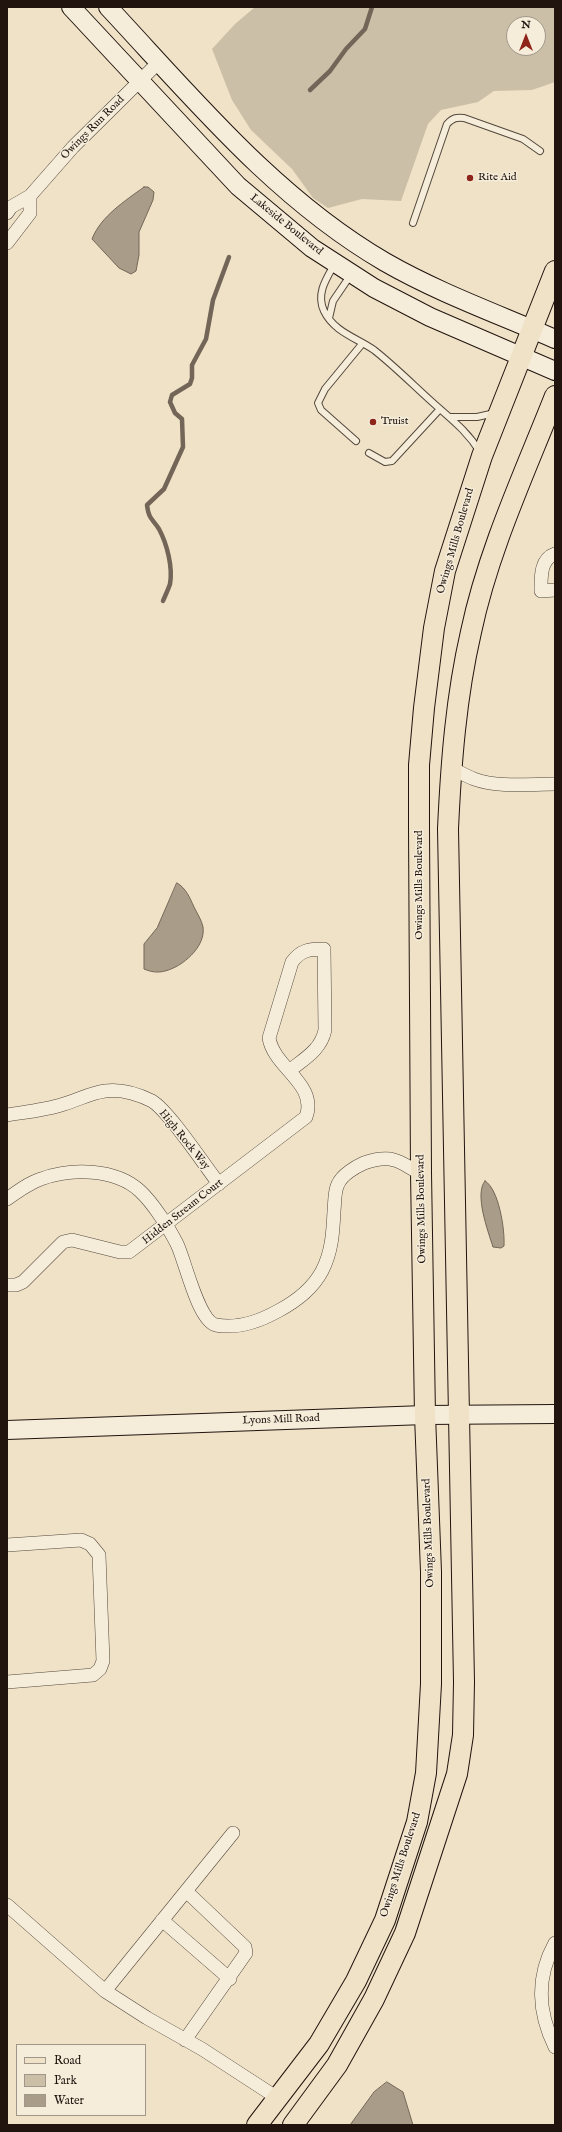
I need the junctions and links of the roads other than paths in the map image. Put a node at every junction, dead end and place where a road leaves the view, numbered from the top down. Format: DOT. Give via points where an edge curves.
graph roads {
  1 [pos="71,7"];
  2 [pos="108,7"];
  3 [pos="159,62"];
  4 [pos="140,81"];
  5 [pos="540,151"];
  6 [pos="30,196"];
  7 [pos="7,213"];
  8 [pos="413,223"];
  9 [pos="7,243"];
  10 [pos="335,263"];
  11 [pos="555,271"];
  12 [pos="351,274"];
  13 [pos="328,318"];
  14 [pos="532,329"];
  15 [pos="555,339"];
  16 [pos="362,344"];
  17 [pos="522,358"];
  18 [pos="555,371"];
  19 [pos="555,396"];
  20 [pos="440,409"];
  21 [pos="500,412"];
  22 [pos="451,417"];
  23 [pos="356,441"];
  24 [pos="369,453"];
  25 [pos="482,456"];
  26 [pos="555,554"];
  27 [pos="555,590"];
  28 [pos="451,768"];
  29 [pos="555,784"];
  30 [pos="289,1071"];
  31 [pos="7,1115"];
  32 [pos="421,1173"];
  33 [pos="219,1184"];
  34 [pos="7,1199"];
  35 [pos="165,1226"];
  36 [pos="7,1286"];
  37 [pos="555,1414"];
  38 [pos="425,1415"];
  39 [pos="458,1415"];
  40 [pos="7,1430"];
  41 [pos="7,1545"];
  42 [pos="7,1682"];
  43 [pos="233,1833"];
  44 [pos="186,1891"];
  45 [pos="7,1905"];
  46 [pos="162,1920"];
  47 [pos="555,1943"];
  48 [pos="230,1979"];
  49 [pos="105,1991"];
  50 [pos="185,2040"];
  51 [pos="555,2047"];
  52 [pos="279,2099"];
  53 [pos="257,2125"];
  54 [pos="293,2125"];
  1 -- 4 [label="main road, Lakeside Boulevard"];
  2 -- 3 [label="main road"];
  3 -- 4 [label="street, Owings Run Road"];
  3 -- 14 [label="main road" via="258,166 327,223 384,261 436,288"];
  4 -- 6 [label="street, Owings Run Road" via="73,147"];
  4 -- 10 [label="main road, Lakeside Boulevard" via="238,186 312,248"];
  5 -- 8 [label="lane" via="523,139 457,117 447,124"];
  6 -- 7 [label="street, Owings Run Road" via="11,207"];
  6 -- 9 [label="street" via="30,213"];
  10 -- 12 [label="main road, Lakeside Boulevard"];
  10 -- 13 [label="lane" via="323,284 321,295 321,303"];
  11 -- 14 [label="main road, Owings Mills Boulevard"];
  12 -- 13 [label="lane" via="333,301"];
  12 -- 17 [label="main road, Lakeside Boulevard" via="430,317"];
  13 -- 16 [label="lane"];
  14 -- 15 [label="main road"];
  14 -- 17 [label="main road, Owings Mills Boulevard"];
  16 -- 20 [label="lane" via="378,354"];
  16 -- 23 [label="lane" via="326,389 318,404 321,410"];
  17 -- 18 [label="main road, Lakeside Boulevard"];
  17 -- 21 [label="main road, Owings Mills Boulevard"];
  19 -- 28 [label="main road" via="484,582 471,632"];
  20 -- 22 [label="lane"];
  20 -- 24 [label="lane" via="392,460 385,462"];
  21 -- 22 [label="lane" via="477,417"];
  21 -- 25 [label="main road, Owings Mills Boulevard"];
  22 -- 25 [label="lane" via="465,430"];
  25 -- 32 [label="main road, Owings Mills Boulevard" via="445,571 434,628 424,708 419,821"];
  26 -- 27 [label="street" via="544,563 541,591"];
  28 -- 29 [label="street" via="474,779 502,784"];
  28 -- 39 [label="main road" via="448,829"];
  30 -- 30 [label="street, Hidden Stream Court" via="270,1045 271,1030 292,962 299,953 308,949 324,949 323,1040 319,1047"];
  30 -- 33 [label="street, Hidden Stream Court" via="304,1089 309,1100 306,1117"];
  31 -- 33 [label="street, High Rock Way" via="64,1104 87,1094 105,1091 121,1091 139,1096 153,1102 166,1115"];
  32 -- 35 [label="street" via="394,1160 384,1159 371,1160 343,1177 336,1192 330,1252 322,1271 310,1288 288,1306 267,1318 243,1324 214,1324 206,1316 197,1300 177,1244"];
  32 -- 38 [label="main road, Owings Mills Boulevard"];
  33 -- 35 [label="street, Hidden Stream Court"];
  34 -- 35 [label="street" via="26,1186 55,1175 80,1171 106,1174 140,1190"];
  35 -- 36 [label="street, Hidden Stream Court" via="129,1252 72,1240 63,1242 23,1282 16,1286"];
  37 -- 39 [label="main road, Lyons Mill Road"];
  38 -- 39 [label="main road, Lyons Mill Road"];
  38 -- 40 [label="main road, Lyons Mill Road"];
  38 -- 52 [label="main road, Owings Mills Boulevard" via="432,1684 426,1773 417,1822 385,1920 356,1981 319,2044"];
  39 -- 54 [label="main road" via="464,1690 463,1735 457,1774 405,1932 374,2000 337,2065"];
  41 -- 42 [label="street" via="81,1540 90,1544 99,1556 103,1661 100,1669 93,1675"];
  43 -- 44 [label="street"];
  44 -- 46 [label="street"];
  44 -- 48 [label="street" via="245,1947 246,1953"];
  45 -- 49 [label="street"];
  46 -- 48 [label="street"];
  46 -- 49 [label="street"];
  47 -- 51 [label="street" via="547,1958 540,2003 545,2024"];
  48 -- 50 [label="street"];
  49 -- 50 [label="street"];
  50 -- 52 [label="street"];
  52 -- 53 [label="main road, Owings Mills Boulevard"];
}
